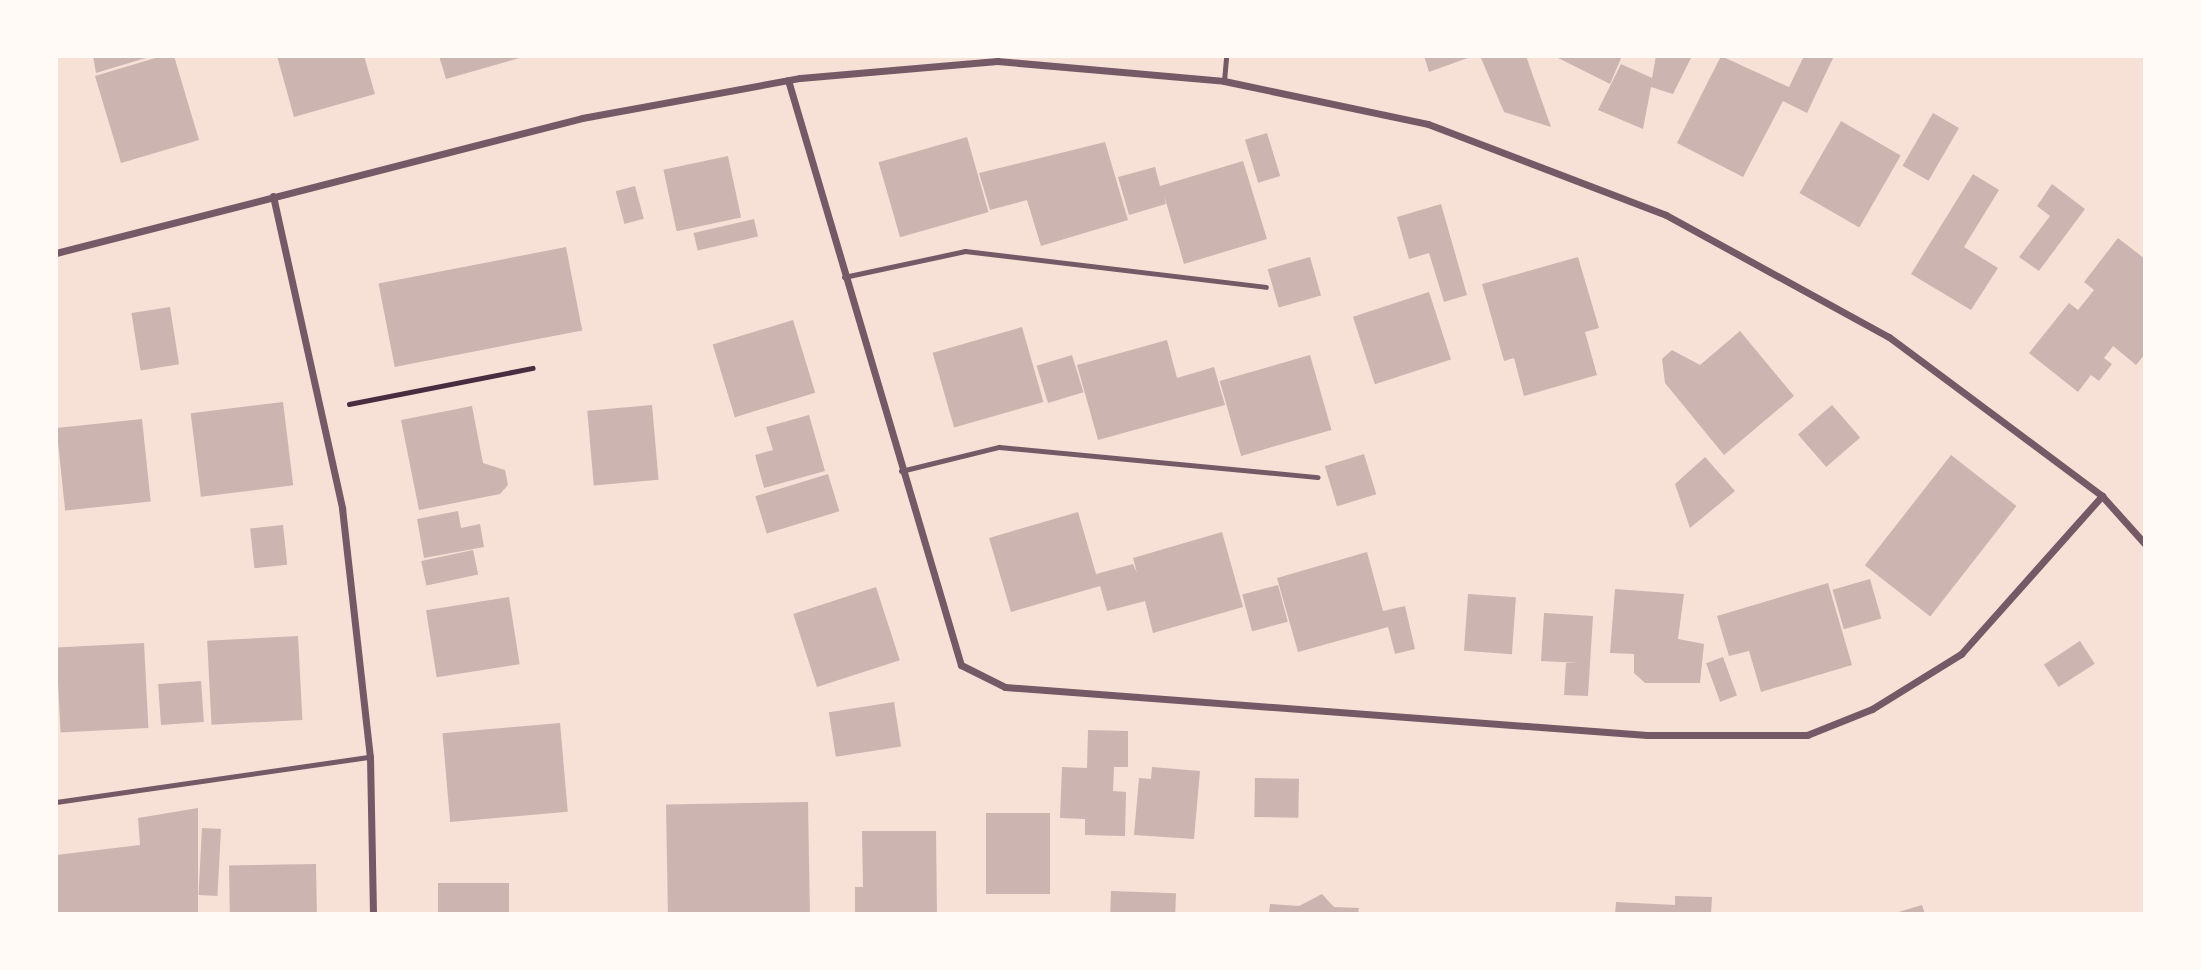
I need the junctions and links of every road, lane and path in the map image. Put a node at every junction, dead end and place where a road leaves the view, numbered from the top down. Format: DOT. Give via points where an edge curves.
graph roads {
  1 [pos="1226,56"];
  2 [pos="788,80"];
  3 [pos="1224,81"];
  4 [pos="273,196"];
  5 [pos="56,253"];
  6 [pos="843,278"];
  7 [pos="1266,287"];
  8 [pos="533,368"];
  9 [pos="321,410"];
  10 [pos="901,471"];
  11 [pos="1318,477"];
  12 [pos="2102,496"];
  13 [pos="2145,544"];
  14 [pos="370,757"];
  15 [pos="56,802"];
  16 [pos="373,914"];
  1 -- 3 [label="lane"];
  2 -- 3 [label="street" via="997,61"];
  2 -- 4 [label="street" via="582,118"];
  2 -- 6 [label="street"];
  3 -- 12 [label="street" via="1429,124 1666,215 1889,337"];
  4 -- 5 [label="street"];
  4 -- 9 [label="street"];
  6 -- 7 [label="lane" via="965,251"];
  6 -- 10 [label="street"];
  8 -- 9 [label="path"];
  9 -- 14 [label="street" via="342,508"];
  10 -- 11 [label="lane" via="999,447"];
  10 -- 12 [label="street" via="961,665 1005,687 1647,736 1807,735 1872,709 1961,654"];
  12 -- 13 [label="street"];
  14 -- 15 [label="lane"];
  14 -- 16 [label="street"];
}
